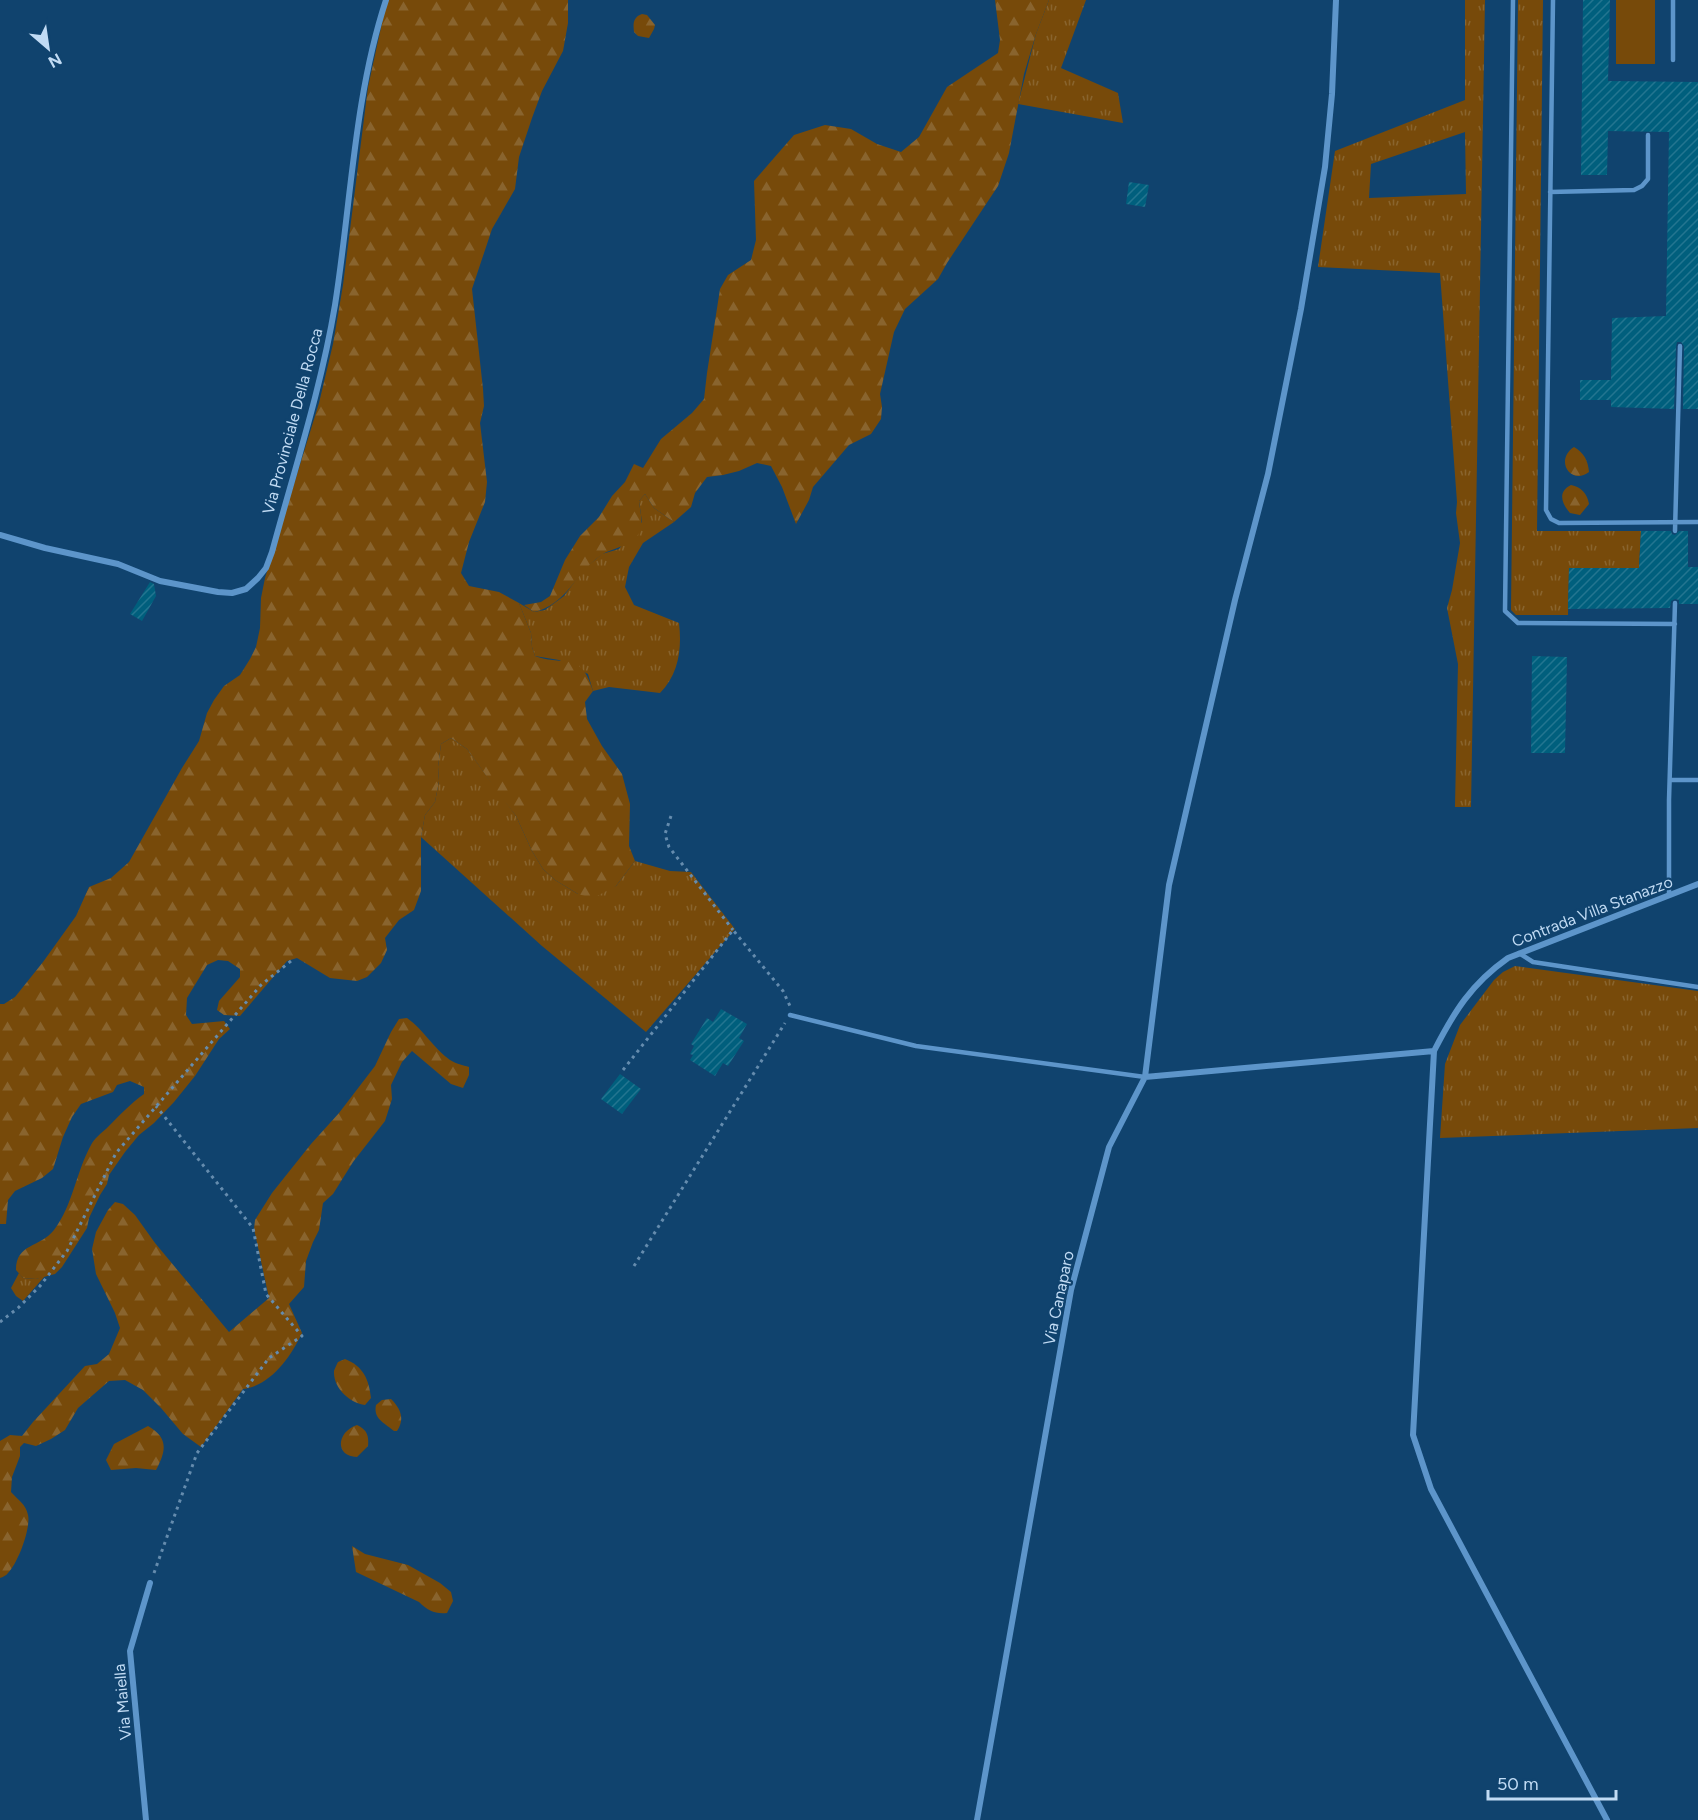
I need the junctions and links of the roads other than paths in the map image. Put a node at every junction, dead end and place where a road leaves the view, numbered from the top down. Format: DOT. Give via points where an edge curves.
graph roads {
  1 [pos="386,0"];
  2 [pos="1336,0"];
  3 [pos="1513,0"];
  4 [pos="1553,0"];
  5 [pos="1672,0"];
  6 [pos="1673,60"];
  7 [pos="1648,135"];
  8 [pos="1550,192"];
  9 [pos="1680,346"];
  10 [pos="1675,521"];
  11 [pos="1698,522"];
  12 [pos="1676,531"];
  13 [pos="0,535"];
  14 [pos="1675,603"];
  15 [pos="1675,624"];
  16 [pos="1670,780"];
  17 [pos="1698,780"];
  18 [pos="1698,884"];
  19 [pos="1668,895"];
  20 [pos="1519,953"];
  21 [pos="1698,987"];
  22 [pos="790,1015"];
  23 [pos="1434,1051"];
  24 [pos="1145,1077"];
  25 [pos="150,1583"];
  26 [pos="147,1820"];
  27 [pos="977,1820"];
  28 [pos="1607,1820"];
  1 -- 13 [label="street, Via Provinciale Della Rocca" via="365,83 326,356 266,567 246,589 218,592 160,581 118,564"];
  2 -- 24 [label="street, Via Canaparo" via="1325,167 1301,309 1268,474 1169,885"];
  3 -- 15 [label="lane" via="1505,611 1518,622"];
  4 -- 8 [label="lane"];
  5 -- 6 [label="lane"];
  7 -- 8 [label="lane" via="1648,179 1642,186 1634,190"];
  8 -- 10 [label="lane" via="1546,510 1559,524"];
  9 -- 10 [label="lane"];
  10 -- 11 [label="lane"];
  10 -- 12 [label="lane"];
  14 -- 15 [label="lane"];
  15 -- 16 [label="lane"];
  16 -- 17 [label="lane"];
  16 -- 19 [label="lane"];
  18 -- 19 [label="street, Contrada Villa Stanazzo"];
  19 -- 20 [label="street, Contrada Villa Stanazzo"];
  20 -- 21 [label="lane" via="1533,962"];
  20 -- 23 [label="street, Contrada Villa Stanazzo" via="1489,971 1472,990"];
  22 -- 24 [label="lane" via="916,1046"];
  23 -- 24 [label="street"];
  23 -- 28 [label="street" via="1413,1435 1431,1489"];
  24 -- 27 [label="street, Via Canaparo" via="1110,1147 1071,1290"];
  25 -- 26 [label="street, Via Maiella" via="130,1651"];
}
